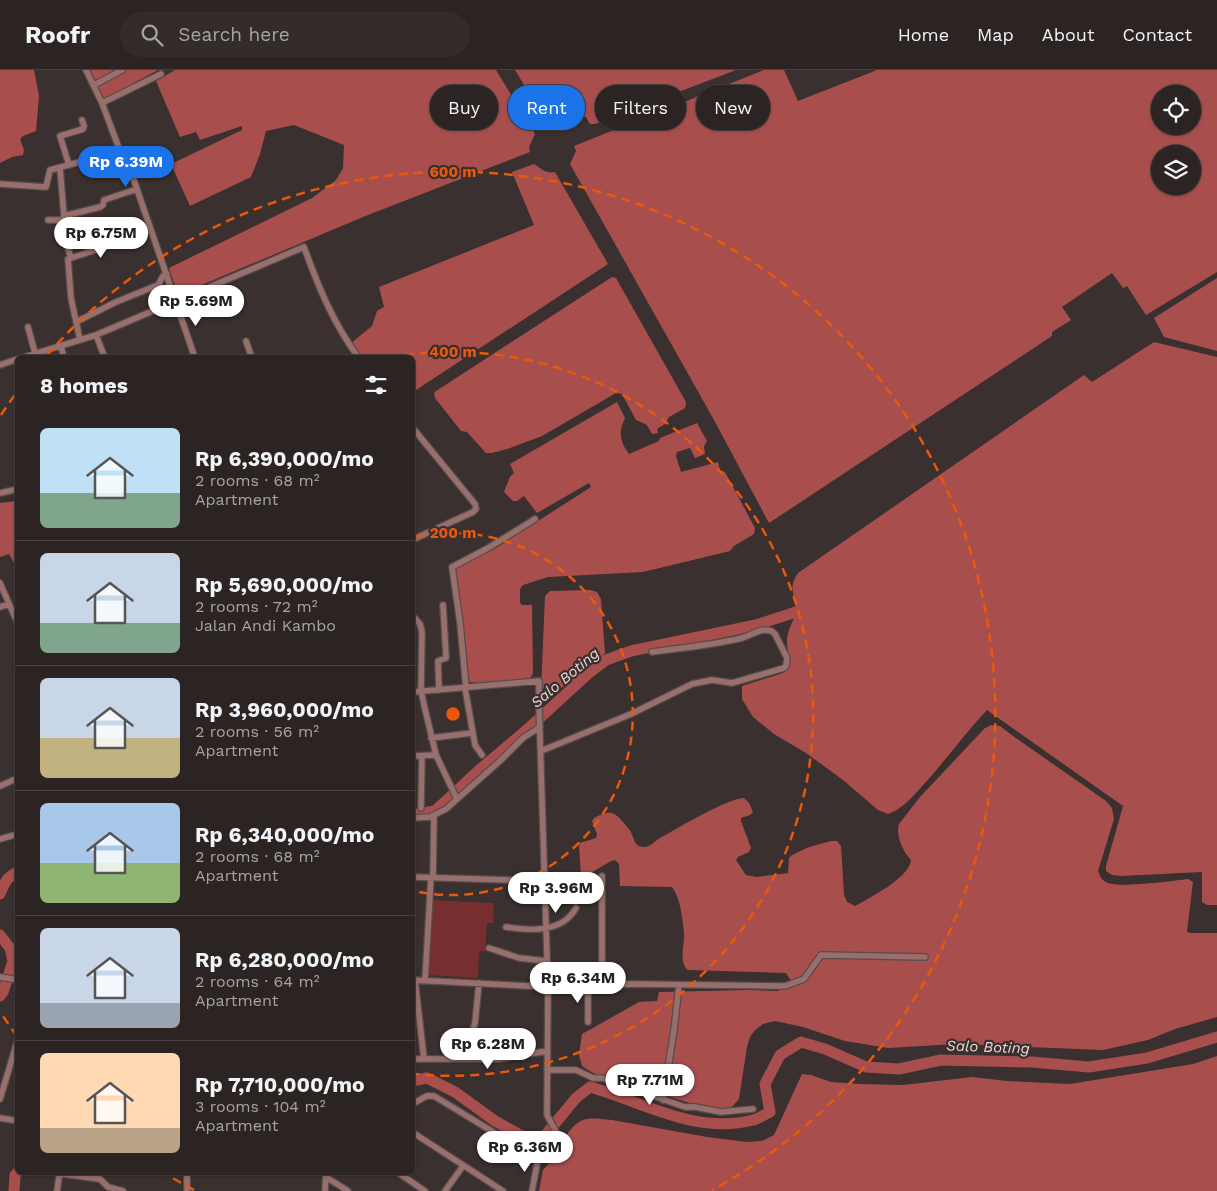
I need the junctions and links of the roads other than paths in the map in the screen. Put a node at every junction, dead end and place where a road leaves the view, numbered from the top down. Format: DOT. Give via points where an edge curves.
graph roads {
  1 [pos="86,70"];
  2 [pos="122,70"];
  3 [pos="161,74"];
  4 [pos="94,85"];
  5 [pos="102,103"];
  6 [pos="82,120"];
  7 [pos="120,151"];
  8 [pos="69,165"];
  9 [pos="60,168"];
  10 [pos="0,184"];
  11 [pos="137,189"];
  12 [pos="64,218"];
  13 [pos="48,220"];
  14 [pos="126,240"];
  15 [pos="71,258"];
  16 [pos="167,274"];
  17 [pos="177,302"];
  18 [pos="76,322"];
  19 [pos="28,327"];
  20 [pos="96,335"];
  21 [pos="80,340"];
  22 [pos="246,341"];
  23 [pos="61,346"];
  24 [pos="35,353"];
  25 [pos="29,355"];
  26 [pos="63,355"];
  27 [pos="104,355"];
  28 [pos="195,355"];
  29 [pos="251,355"];
  30 [pos="357,355"];
  31 [pos="15,359"];
  32 [pos="0,365"];
  33 [pos="415,430"];
  34 [pos="15,489"];
  35 [pos="0,493"];
  36 [pos="535,519"];
  37 [pos="415,539"];
  38 [pos="0,583"];
  39 [pos="9,604"];
  40 [pos="443,605"];
  41 [pos="0,607"];
  42 [pos="15,617"];
  43 [pos="415,619"];
  44 [pos="652,652"];
  45 [pos="466,688"];
  46 [pos="439,690"];
  47 [pos="421,691"];
  48 [pos="415,692"];
  49 [pos="539,726"];
  50 [pos="472,733"];
  51 [pos="431,738"];
  52 [pos="541,751"];
  53 [pos="436,755"];
  54 [pos="482,755"];
  55 [pos="415,756"];
  56 [pos="422,756"];
  57 [pos="15,779"];
  58 [pos="0,786"];
  59 [pos="420,792"];
  60 [pos="415,793"];
  61 [pos="456,798"];
  62 [pos="421,808"];
  63 [pos="434,816"];
  64 [pos="415,818"];
  65 [pos="15,835"];
  66 [pos="0,839"];
  67 [pos="602,876"];
  68 [pos="415,877"];
  69 [pos="432,878"];
  70 [pos="545,882"];
  71 [pos="571,882"];
  72 [pos="576,908"];
  73 [pos="506,927"];
  74 [pos="545,929"];
  75 [pos="489,948"];
  76 [pos="925,956"];
  77 [pos="546,961"];
  78 [pos="3,977"];
  79 [pos="15,980"];
  80 [pos="415,980"];
  81 [pos="425,980"];
  82 [pos="479,984"];
  83 [pos="588,986"];
  84 [pos="602,986"];
  85 [pos="679,986"];
  86 [pos="548,987"];
  87 [pos="415,988"];
  88 [pos="588,1022"];
  89 [pos="15,1049"];
  90 [pos="547,1050"];
  91 [pos="415,1059"];
  92 [pos="424,1059"];
  93 [pos="464,1059"];
  94 [pos="547,1070"];
  95 [pos="0,1099"];
  96 [pos="663,1100"];
  97 [pos="415,1102"];
  98 [pos="752,1109"];
  99 [pos="0,1118"];
  100 [pos="15,1120"];
  101 [pos="415,1134"];
  102 [pos="538,1159"];
  103 [pos="462,1166"];
  104 [pos="61,1175"];
  105 [pos="70,1175"];
  106 [pos="187,1175"];
  107 [pos="326,1175"];
  108 [pos="401,1175"];
  109 [pos="57,1191"];
  110 [pos="123,1191"];
  111 [pos="187,1191"];
  112 [pos="325,1191"];
  113 [pos="348,1191"];
  114 [pos="425,1191"];
  115 [pos="445,1191"];
  116 [pos="503,1191"];
  117 [pos="532,1191"];
  1 -- 4 [label="street"];
  2 -- 4 [label="street"];
  3 -- 5 [label="street"];
  4 -- 5 [label="street"];
  5 -- 7 [label="street"];
  6 -- 8 [label="street" via="82,129 60,136"];
  7 -- 8 [label="street"];
  7 -- 11 [label="street"];
  8 -- 9 [label="street"];
  9 -- 10 [label="street" via="49,172 46,187"];
  9 -- 12 [label="street"];
  11 -- 12 [label="street" via="104,200 100,207"];
  11 -- 16 [label="street"];
  12 -- 13 [label="street"];
  12 -- 15 [label="street"];
  14 -- 15 [label="street"];
  15 -- 18 [label="street" via="68,260"];
  16 -- 17 [label="street"];
  16 -- 18 [label="street" via="158,285"];
  17 -- 20 [label="street"];
  17 -- 28 [label="street"];
  17 -- 30 [label="street" via="304,248 327,303"];
  18 -- 21 [label="street"];
  19 -- 24 [label="street"];
  20 -- 21 [label="street"];
  20 -- 27 [label="street"];
  21 -- 23 [label="street"];
  22 -- 29 [label="street"];
  23 -- 24 [label="street"];
  23 -- 26 [label="street"];
  24 -- 25 [label="street"];
  31 -- 32 [label="street"];
  33 -- 37 [label="street" via="476,509"];
  34 -- 35 [label="street"];
  36 -- 45 [label="street" via="452,567"];
  38 -- 39 [label="street"];
  39 -- 41 [label="street"];
  39 -- 42 [label="street"];
  40 -- 46 [label="street" via="446,658 438,661"];
  43 -- 47 [label="street" via="422,632"];
  44 -- 52 [label="street" via="730,641 771,630 787,663 784,668 732,682 706,680 692,684 631,714"];
  45 -- 46 [label="street"];
  45 -- 49 [label="street" via="539,681"];
  45 -- 50 [label="street"];
  46 -- 47 [label="street"];
  47 -- 48 [label="street"];
  47 -- 51 [label="street"];
  49 -- 52 [label="street"];
  49 -- 61 [label="street"];
  50 -- 51 [label="street"];
  50 -- 54 [label="street"];
  51 -- 53 [label="street"];
  52 -- 70 [label="street"];
  53 -- 56 [label="street"];
  53 -- 61 [label="street"];
  55 -- 56 [label="street"];
  56 -- 59 [label="street"];
  57 -- 58 [label="street"];
  59 -- 60 [label="street"];
  59 -- 62 [label="street"];
  61 -- 63 [label="street" via="446,810"];
  63 -- 64 [label="street"];
  63 -- 69 [label="street"];
  65 -- 66 [label="street"];
  67 -- 84 [label="street"];
  68 -- 69 [label="street"];
  69 -- 70 [label="street"];
  69 -- 81 [label="street"];
  70 -- 71 [label="street"];
  70 -- 74 [label="street"];
  72 -- 74 [label="street" via="568,919"];
  73 -- 74 [label="street"];
  74 -- 77 [label="street"];
  75 -- 77 [label="street" via="519,958"];
  76 -- 85 [label="street" via="821,954 804,979 785,986"];
  77 -- 86 [label="street"];
  78 -- 79 [label="street"];
  80 -- 81 [label="street"];
  81 -- 82 [label="street"];
  82 -- 86 [label="street"];
  82 -- 93 [label="street" via="475,1023"];
  83 -- 84 [label="street"];
  83 -- 86 [label="street"];
  83 -- 88 [label="street"];
  84 -- 85 [label="street"];
  85 -- 96 [label="street"];
  86 -- 90 [label="street"];
  87 -- 92 [label="street"];
  89 -- 95 [label="street"];
  90 -- 93 [label="street" via="511,1058"];
  90 -- 94 [label="street"];
  91 -- 92 [label="street"];
  92 -- 93 [label="street"];
  94 -- 96 [label="street" via="576,1070"];
  94 -- 102 [label="street" via="548,1118 560,1141 557,1147"];
  96 -- 98 [label="street" via="716,1112"];
  97 -- 102 [label="street" via="434,1096"];
  99 -- 100 [label="street"];
  101 -- 103 [label="street"];
  102 -- 117 [label="street"];
  103 -- 115 [label="street"];
  103 -- 116 [label="street"];
  104 -- 109 [label="street"];
  105 -- 110 [label="street" via="100,1179 108,1187"];
  106 -- 111 [label="street"];
  107 -- 112 [label="street"];
  107 -- 113 [label="street"];
  108 -- 114 [label="street"];
}
